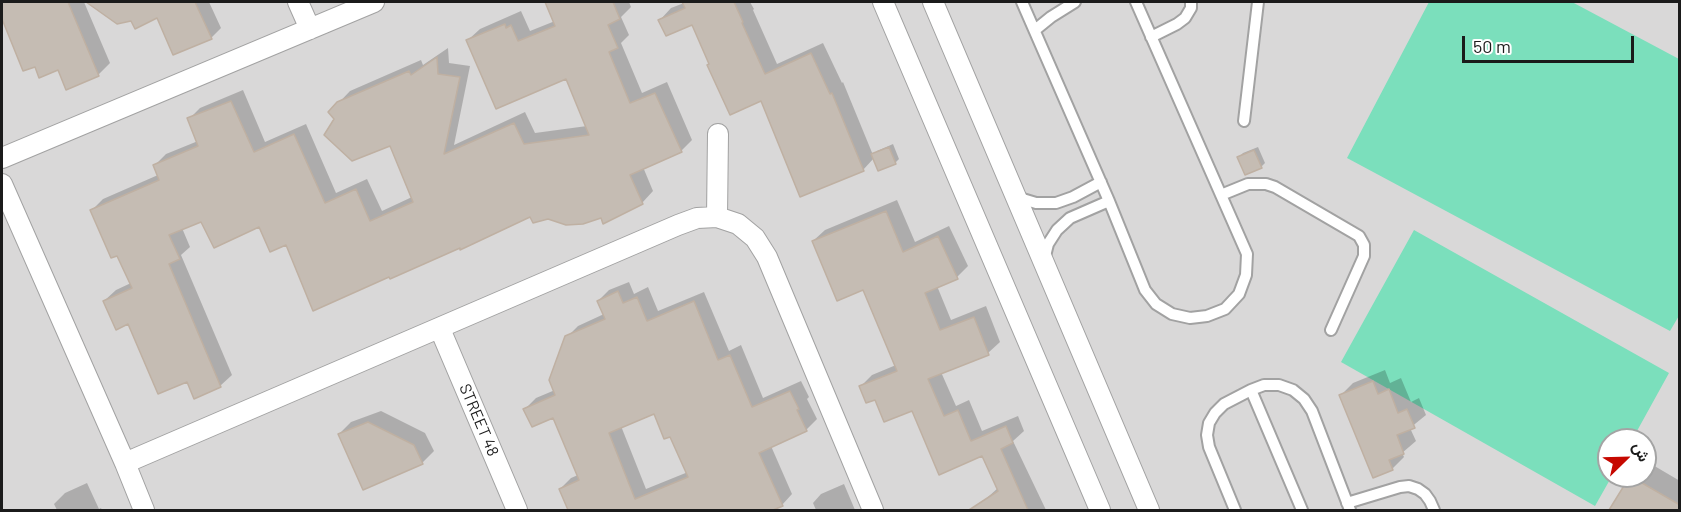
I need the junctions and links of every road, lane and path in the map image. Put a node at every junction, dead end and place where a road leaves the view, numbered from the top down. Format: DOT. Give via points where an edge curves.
graph roads {
  1 [pos="298,2"];
  2 [pos="374,2"];
  3 [pos="883,2"];
  4 [pos="933,2"];
  5 [pos="1022,2"];
  6 [pos="1075,2"];
  7 [pos="1136,2"];
  8 [pos="1191,2"];
  9 [pos="1258,2"];
  10 [pos="310,29"];
  11 [pos="1035,30"];
  12 [pos="1151,37"];
  13 [pos="1244,121"];
  14 [pos="718,134"];
  15 [pos="2,158"];
  16 [pos="1101,182"];
  17 [pos="2,184"];
  18 [pos="1221,195"];
  19 [pos="1016,197"];
  20 [pos="1109,201"];
  21 [pos="717,218"];
  22 [pos="1044,261"];
  23 [pos="440,329"];
  24 [pos="1331,330"];
  25 [pos="1251,390"];
  26 [pos="125,463"];
  27 [pos="1348,507"];
  28 [pos="144,510"];
  29 [pos="517,510"];
  30 [pos="873,510"];
  31 [pos="1100,510"];
  32 [pos="1149,510"];
  33 [pos="1235,510"];
  34 [pos="1302,510"];
  35 [pos="1434,510"];
  1 -- 10 [label="street"];
  2 -- 10 [label="street"];
  3 -- 31 [label="street"];
  4 -- 19 [label="street"];
  5 -- 11 [label="lane"];
  6 -- 11 [label="lane"];
  7 -- 12 [label="lane"];
  8 -- 12 [label="lane" via="1185,18"];
  9 -- 13 [label="lane"];
  10 -- 15 [label="street"];
  11 -- 16 [label="lane"];
  12 -- 18 [label="lane"];
  14 -- 21 [label="street"];
  16 -- 19 [label="lane" via="1056,203"];
  16 -- 20 [label="lane"];
  17 -- 26 [label="street"];
  18 -- 20 [label="lane" via="1246,254 1246,275 1239,294 1225,309 1190,318 1172,314 1144,290"];
  18 -- 24 [label="lane" via="1248,184 1266,184 1359,236 1364,256"];
  19 -- 22 [label="street"];
  20 -- 22 [label="lane" via="1070,218 1057,230"];
  21 -- 23 [label="street" via="697,218 678,225"];
  21 -- 30 [label="street" via="738,224 755,238 767,257"];
  22 -- 32 [label="street"];
  23 -- 26 [label="street"];
  23 -- 29 [label="street, STREET 48"];
  25 -- 27 [label="lane" via="1279,385 1304,399"];
  25 -- 33 [label="lane" via="1215,413 1207,435"];
  25 -- 34 [label="lane"];
  26 -- 28 [label="street"];
  27 -- 35 [label="lane" via="1409,486 1425,494"];
}
